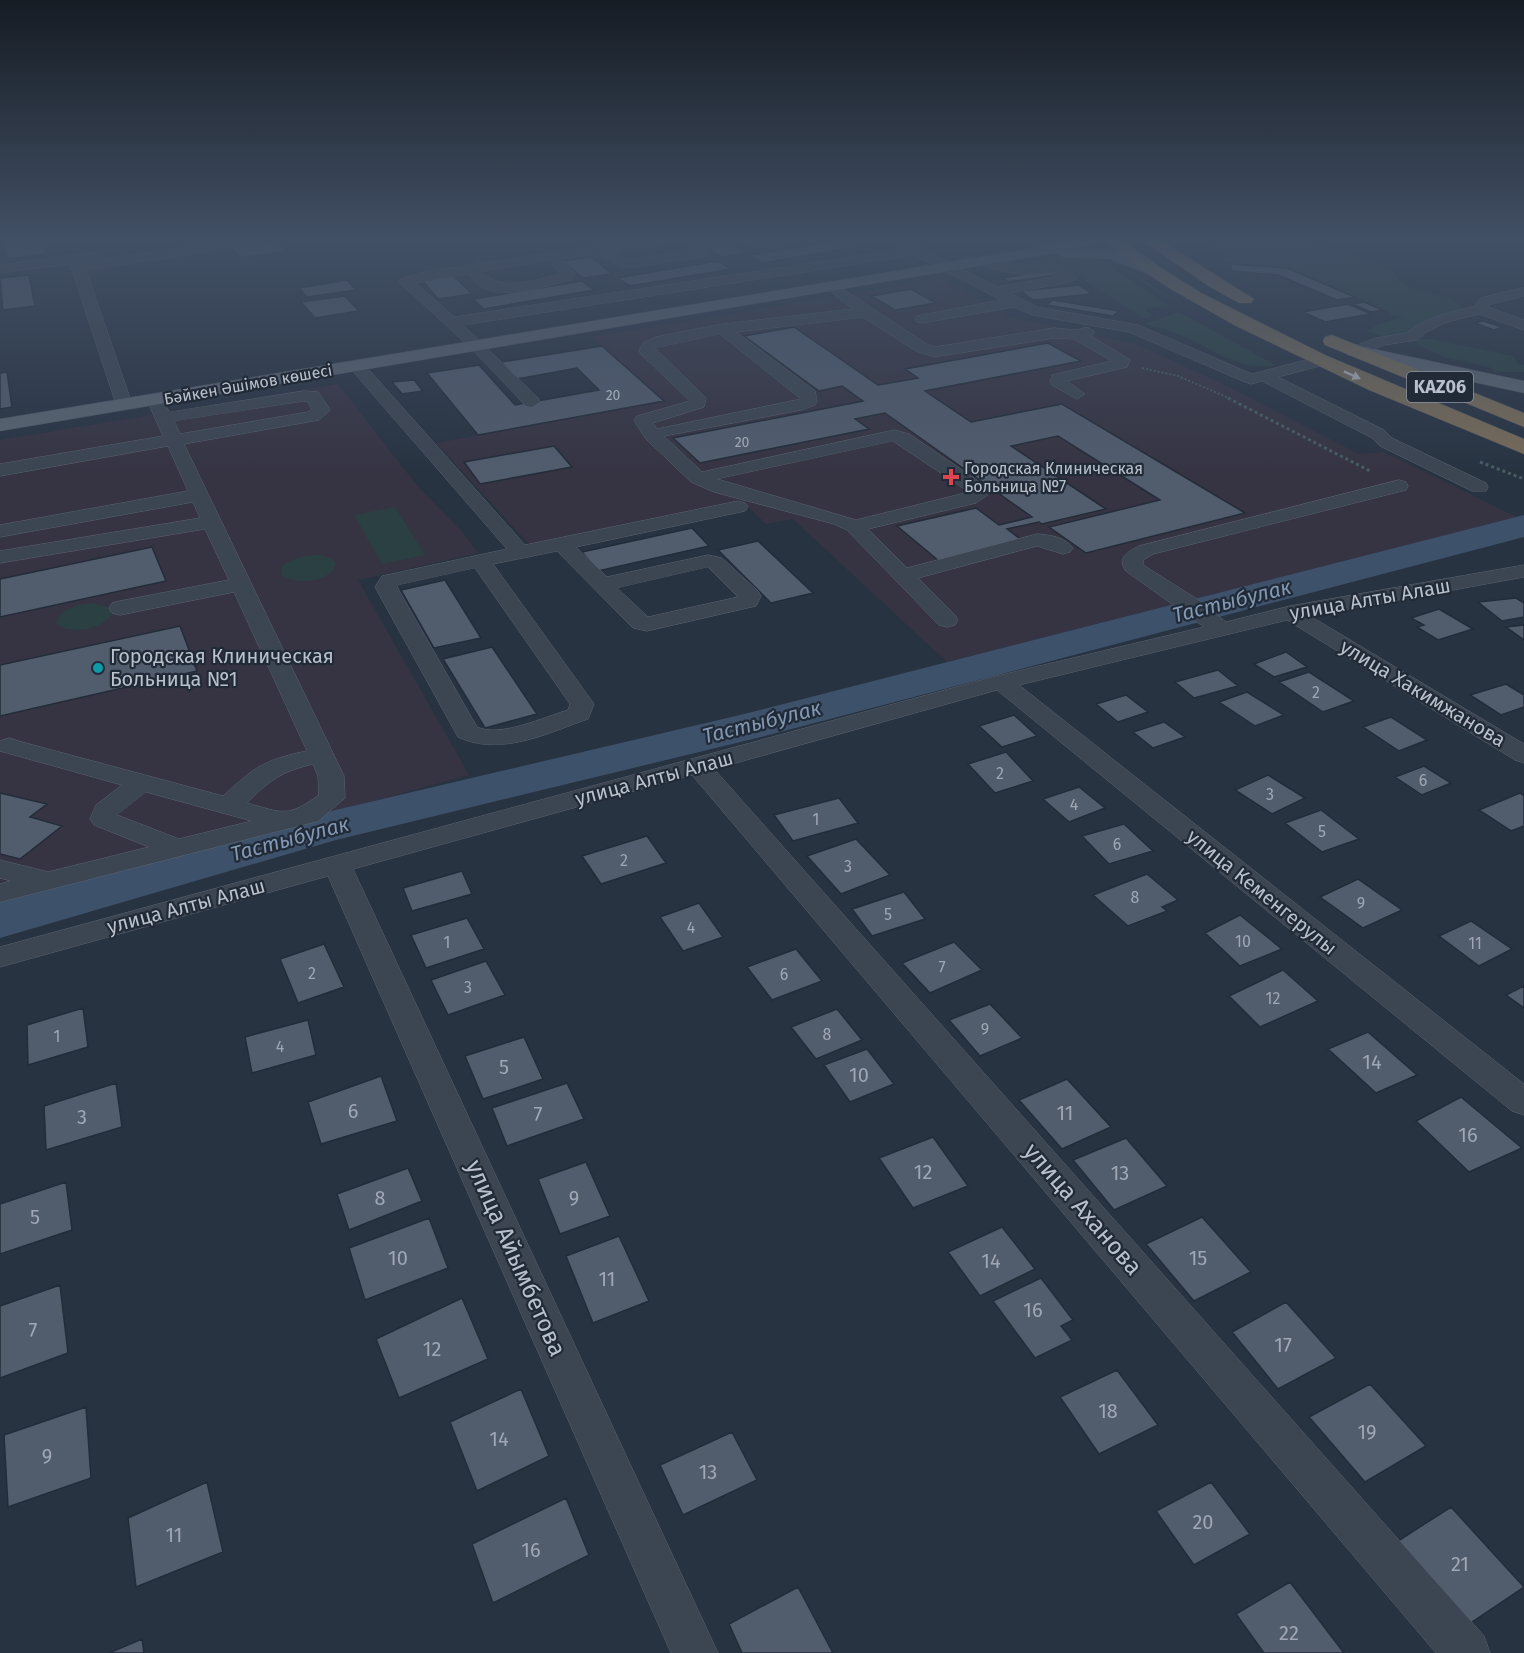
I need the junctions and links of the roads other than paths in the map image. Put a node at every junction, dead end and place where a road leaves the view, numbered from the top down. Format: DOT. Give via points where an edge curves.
graph roads {
  1 [pos="95,317"];
  2 [pos="446,317"];
  3 [pos="483,317"];
  4 [pos="644,317"];
  5 [pos="823,317"];
  6 [pos="874,317"];
  7 [pos="932,317"];
  8 [pos="1000,317"];
  9 [pos="1071,317"];
  10 [pos="1231,317"];
  11 [pos="1446,317"];
  12 [pos="1502,317"];
  13 [pos="922,319"];
  14 [pos="452,322"];
  15 [pos="1107,323"];
  16 [pos="963,324"];
  17 [pos="1524,325"];
  18 [pos="723,329"];
  19 [pos="1313,332"];
  20 [pos="1078,335"];
  21 [pos="476,345"];
  22 [pos="1355,351"];
  23 [pos="1321,361"];
  24 [pos="356,365"];
  25 [pos="1257,377"];
  26 [pos="1524,387"];
  27 [pos="1077,394"];
  28 [pos="1524,395"];
  29 [pos="532,402"];
  30 [pos="124,404"];
  31 [pos="159,409"];
  32 [pos="1519,420"];
  33 [pos="0,425"];
  34 [pos="651,434"];
  35 [pos="174,441"];
  36 [pos="1524,447"];
  37 [pos="0,470"];
  38 [pos="698,478"];
  39 [pos="1399,486"];
  40 [pos="1479,487"];
  41 [pos="199,495"];
  42 [pos="738,507"];
  43 [pos="212,522"];
  44 [pos="854,526"];
  45 [pos="0,531"];
  46 [pos="562,545"];
  47 [pos="1063,548"];
  48 [pos="522,554"];
  49 [pos="0,557"];
  50 [pos="481,562"];
  51 [pos="1524,571"];
  52 [pos="902,576"];
  53 [pos="241,584"];
  54 [pos="601,585"];
  55 [pos="120,609"];
  56 [pos="1290,613"];
  57 [pos="1205,616"];
  58 [pos="948,620"];
  59 [pos="1001,682"];
  60 [pos="9,746"];
  61 [pos="321,755"];
  62 [pos="1524,755"];
  63 [pos="698,766"];
  64 [pos="141,783"];
  65 [pos="228,807"];
  66 [pos="284,822"];
  67 [pos="177,848"];
  68 [pos="337,864"];
  69 [pos="0,869"];
  70 [pos="48,881"];
  71 [pos="0,893"];
  72 [pos="0,957"];
  73 [pos="1524,1102"];
  74 [pos="695,1653"];
  75 [pos="1467,1653"];
  1 -- 30 [label="street"];
  2 -- 14 [label="street"];
  3 -- 14 [label="street"];
  4 -- 21 [label="main road, Бәйкен Әшімов көшесі"];
  5 -- 18 [label="street"];
  6 -- 20 [label="street" via="934,352 1054,333"];
  7 -- 13 [label="street"];
  8 -- 16 [label="street"];
  9 -- 15 [label="street"];
  10 -- 23 [label="highway, KАZ06"];
  11 -- 22 [label="street" via="1412,337 1381,341"];
  12 -- 17 [label="street"];
  14 -- 21 [label="street"];
  15 -- 20 [label="street"];
  15 -- 25 [label="street" via="1133,328"];
  18 -- 34 [label="street" via="648,346 647,351 698,398 698,403 691,407 645,418"];
  18 -- 34 [label="street" via="809,395 809,401"];
  19 -- 22 [label="highway, KАZ06"];
  20 -- 27 [label="street" via="1122,360 1121,364 1058,378 1058,382"];
  21 -- 24 [label="main road, Бәйкен Әшімов көшесі"];
  21 -- 29 [label="street"];
  22 -- 26 [label="main road"];
  22 -- 32 [label="highway, KАZ06"];
  23 -- 25 [label="street"];
  23 -- 36 [label="highway, KАZ06, one-way"];
  24 -- 31 [label="main road, Бәйкен Әшімов көшесі"];
  24 -- 48 [label="street"];
  25 -- 40 [label="street"];
  28 -- 32 [label="main road" via="1513,398 1511,405"];
  30 -- 31 [label="main road, Бәйкен Әшімов көшесі"];
  30 -- 33 [label="main road, Бәйкен Әшімов көшесі"];
  31 -- 35 [label="street"];
  31 -- 35 [label="street" via="312,396 321,410 313,416"];
  34 -- 38 [label="street"];
  35 -- 37 [label="street"];
  35 -- 41 [label="street"];
  38 -- 44 [label="street"];
  38 -- 44 [label="street" via="894,435 979,494"];
  39 -- 57 [label="street" via="1146,550 1133,557 1133,567"];
  41 -- 43 [label="street"];
  41 -- 45 [label="street"];
  42 -- 46 [label="street"];
  43 -- 49 [label="street"];
  43 -- 53 [label="street"];
  44 -- 52 [label="street"];
  46 -- 48 [label="street"];
  46 -- 54 [label="street"];
  47 -- 52 [label="street" via="1037,540"];
  48 -- 50 [label="street"];
  50 -- 50 [label="street" via="389,580 386,587 467,732 474,738 494,739 579,714 582,704"];
  51 -- 56 [label="street, улица Алты Алаш"];
  52 -- 58 [label="street"];
  53 -- 55 [label="street"];
  53 -- 61 [label="street"];
  54 -- 54 [label="street" via="641,623 647,624 748,601 750,596 715,562 708,561"];
  56 -- 57 [label="street, улица Алты Алаш"];
  56 -- 62 [label="street, улица Хакимжанова"];
  57 -- 59 [label="street, улица Алты Алаш"];
  59 -- 63 [label="street, улица Алты Алаш"];
  59 -- 73 [label="street, улица Кеменгерулы"];
  60 -- 64 [label="street"];
  61 -- 65 [label="street" via="285,763 262,774"];
  61 -- 66 [label="street" via="331,777 332,798 309,815"];
  63 -- 68 [label="street, улица Алты Алаш"];
  63 -- 75 [label="street, улица Аханова"];
  64 -- 65 [label="street"];
  64 -- 67 [label="street" via="105,812 103,819"];
  65 -- 66 [label="street"];
  66 -- 67 [label="street"];
  67 -- 70 [label="street"];
  68 -- 72 [label="street, улица Алты Алаш"];
  68 -- 74 [label="street, улица Айымбетова"];
  69 -- 70 [label="street"];
  70 -- 71 [label="street"];
}
